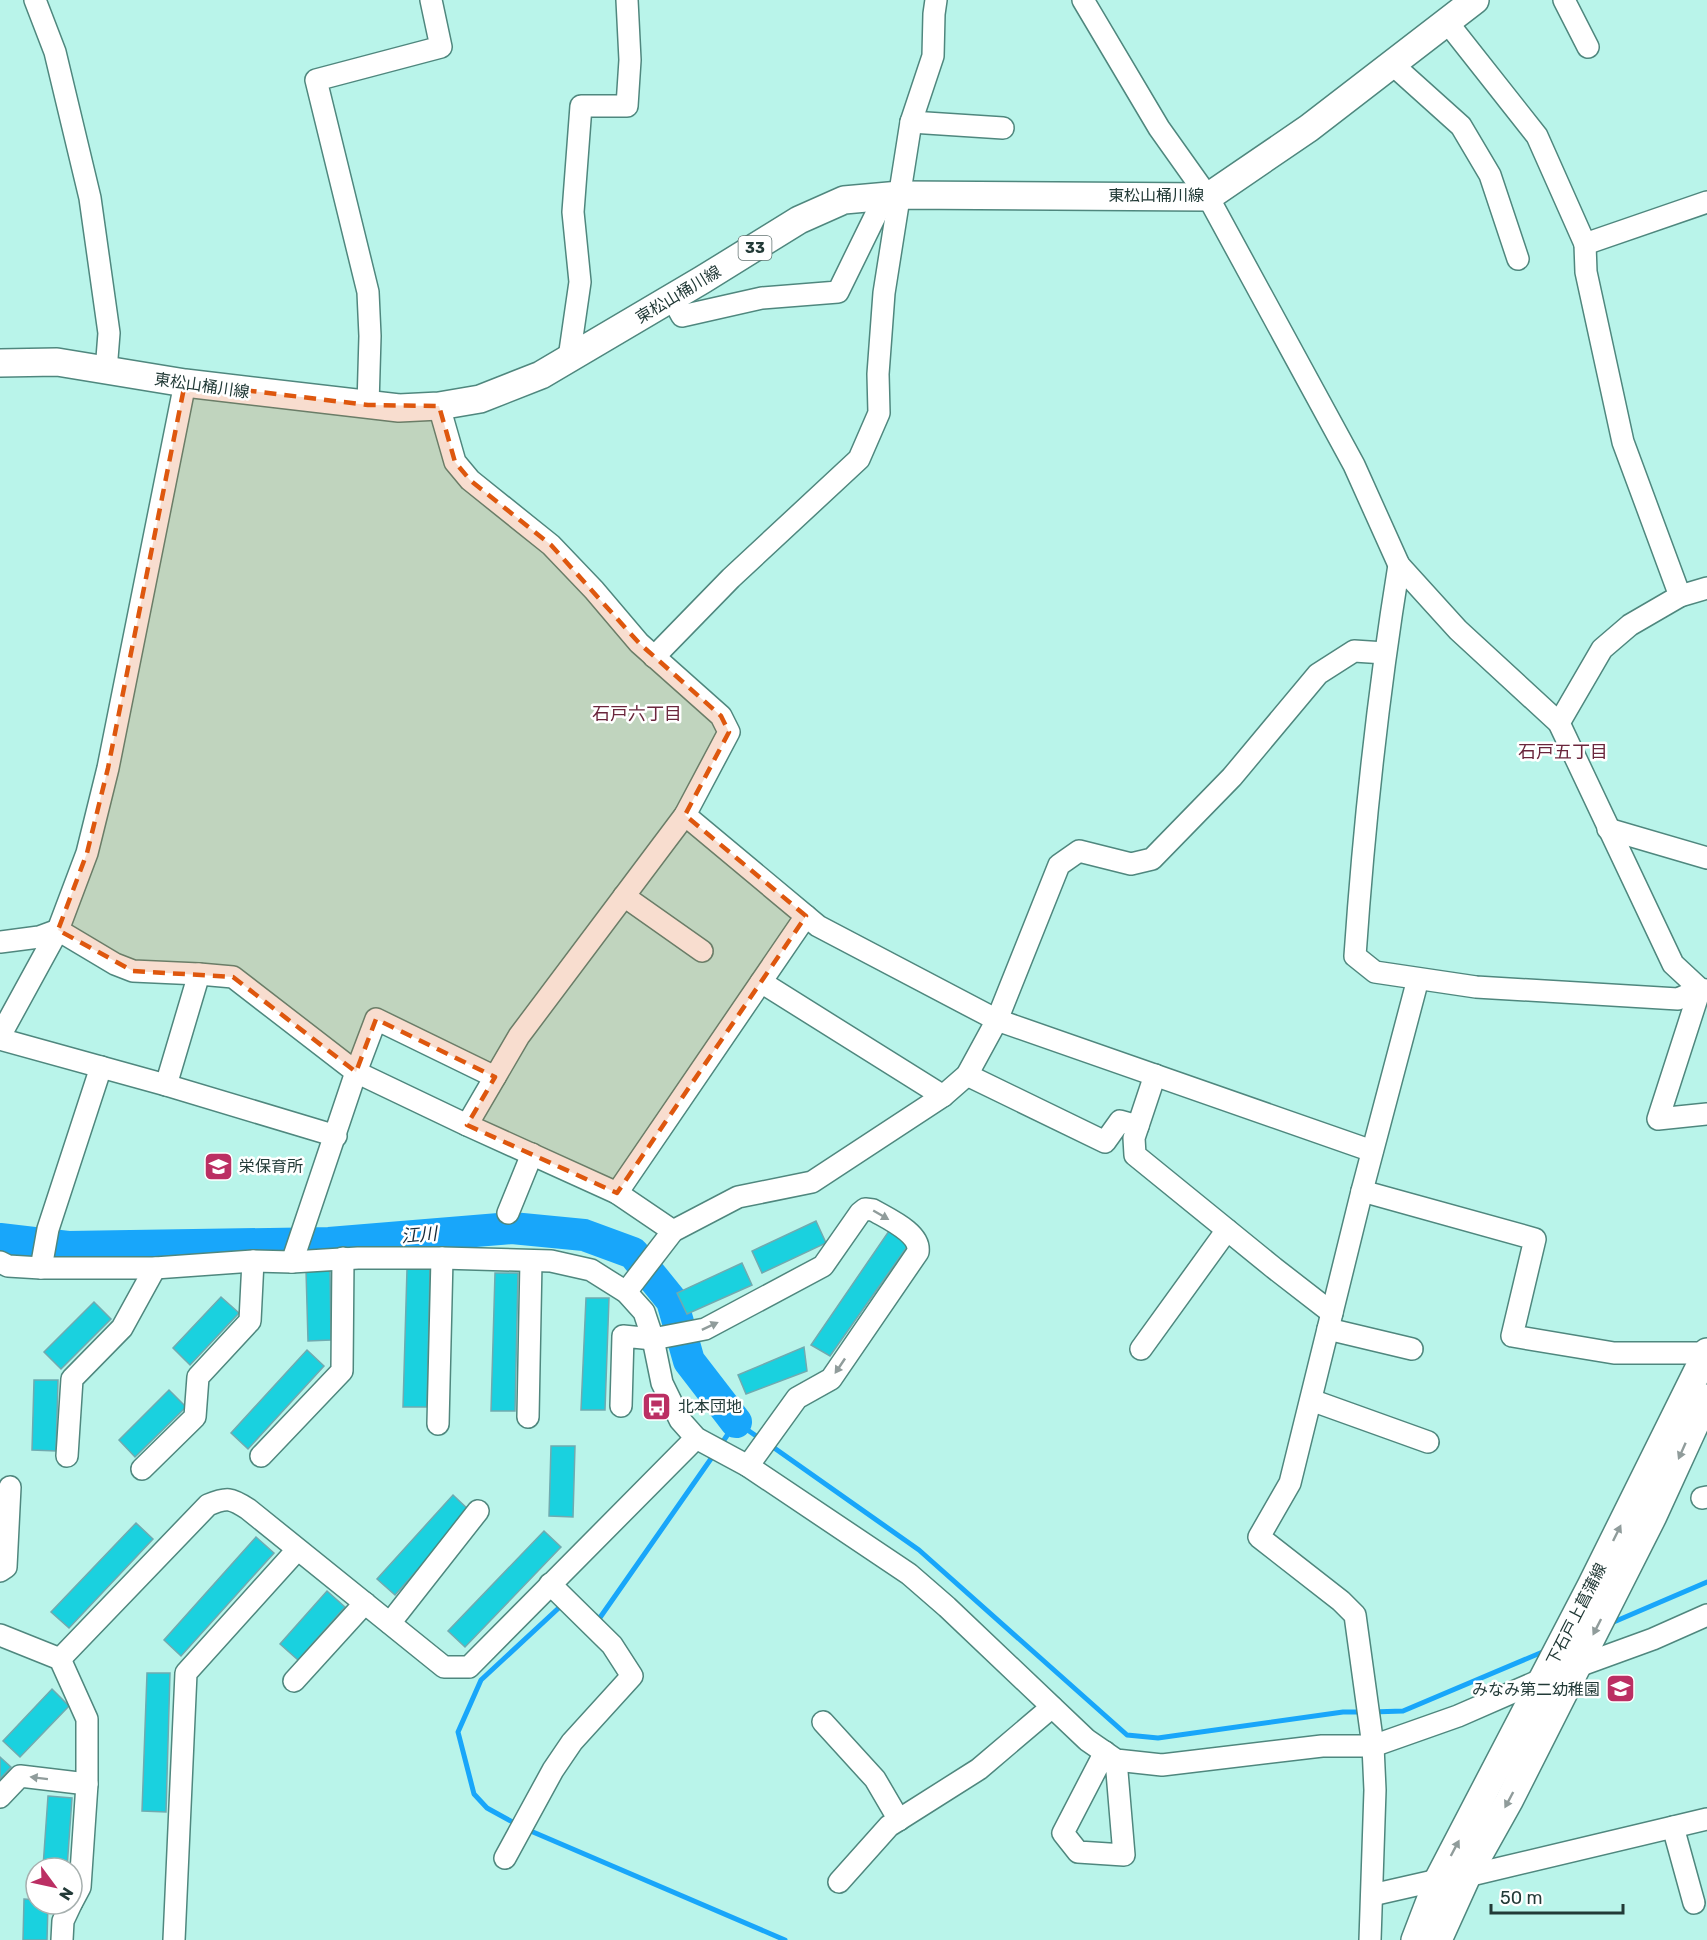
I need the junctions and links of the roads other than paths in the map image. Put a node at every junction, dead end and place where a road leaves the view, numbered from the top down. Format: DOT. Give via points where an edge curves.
graph roads {
  1 [pos="35,0"];
  2 [pos="431,0"];
  3 [pos="627,0"];
  4 [pos="936,0"];
  5 [pos="1083,0"];
  6 [pos="1475,0"];
  7 [pos="1564,0"];
  8 [pos="1447,22"];
  9 [pos="1588,47"];
  10 [pos="1392,64"];
  11 [pos="911,122"];
  12 [pos="1003,128"];
  13 [pos="893,195"];
  14 [pos="1208,197"];
  15 [pos="1707,202"];
  16 [pos="1586,244"];
  17 [pos="1518,259"];
  18 [pos="672,298"];
  19 [pos="569,358"];
  20 [pos="0,363"];
  21 [pos="106,371"];
  22 [pos="185,383"];
  23 [pos="368,405"];
  24 [pos="439,406"];
  25 [pos="1399,565"];
  26 [pos="1707,588"];
  27 [pos="1680,596"];
  28 [pos="1385,653"];
  29 [pos="654,657"];
  30 [pos="1558,723"];
  31 [pos="685,815"];
  32 [pos="1608,829"];
  33 [pos="1707,858"];
  34 [pos="624,896"];
  35 [pos="806,916"];
  36 [pos="58,930"];
  37 [pos="0,942"];
  38 [pos="702,951"];
  39 [pos="199,974"];
  40 [pos="1418,979"];
  41 [pos="761,982"];
  42 [pos="1703,990"];
  43 [pos="997,1020"];
  44 [pos="0,1037"];
  45 [pos="101,1067"];
  46 [pos="356,1072"];
  47 [pos="967,1075"];
  48 [pos="1155,1075"];
  49 [pos="495,1077"];
  50 [pos="166,1085"];
  51 [pos="943,1096"];
  52 [pos="1707,1114"];
  53 [pos="467,1125"];
  54 [pos="1138,1126"];
  55 [pos="336,1136"];
  56 [pos="1372,1151"];
  57 [pos="532,1154"];
  58 [pos="1362,1191"];
  59 [pos="617,1193"];
  60 [pos="508,1213"];
  61 [pos="1227,1230"];
  62 [pos="673,1231"];
  63 [pos="342,1258"];
  64 [pos="442,1258"];
  65 [pos="531,1261"];
  66 [pos="0,1262"];
  67 [pos="253,1262"];
  68 [pos="292,1262"];
  69 [pos="41,1268"];
  70 [pos="155,1268"];
  71 [pos="626,1292"];
  72 [pos="1330,1321"];
  73 [pos="653,1339"];
  74 [pos="1141,1349"];
  75 [pos="1412,1349"];
  76 [pos="1707,1352"];
  77 [pos="1707,1398"];
  78 [pos="1311,1400"];
  79 [pos="621,1406"];
  80 [pos="528,1417"];
  81 [pos="438,1424"];
  82 [pos="696,1438"];
  83 [pos="1428,1442"];
  84 [pos="67,1456"];
  85 [pos="261,1456"];
  86 [pos="748,1466"];
  87 [pos="142,1469"];
  88 [pos="10,1487"];
  89 [pos="478,1511"];
  90 [pos="297,1550"];
  91 [pos="0,1571"];
  92 [pos="550,1584"];
  93 [pos="365,1603"];
  94 [pos="1707,1615"];
  95 [pos="390,1623"];
  96 [pos="0,1635"];
  97 [pos="60,1659"];
  98 [pos="1578,1666"];
  99 [pos="1543,1679"];
  100 [pos="294,1681"];
  101 [pos="1052,1707"];
  102 [pos="823,1722"];
  103 [pos="1373,1746"];
  104 [pos="87,1784"];
  105 [pos="0,1797"];
  106 [pos="1707,1819"];
  107 [pos="898,1820"];
  108 [pos="1673,1827"];
  109 [pos="82,1856"];
  110 [pos="505,1858"];
  111 [pos="1467,1876"];
  112 [pos="1438,1880"];
  113 [pos="839,1882"];
  114 [pos="1372,1895"];
  115 [pos="1694,1903"];
  116 [pos="65,1916"];
  117 [pos="62,1940"];
  118 [pos="174,1940"];
  119 [pos="1370,1940"];
  120 [pos="1415,1940"];
  121 [pos="1438,1940"];
  1 -- 21 [label="street" via="55,52 90,198 109,333"];
  2 -- 23 [label="street" via="441,47 316,80 368,292"];
  3 -- 19 [label="street" via="627,106 581,106 573,212 580,282"];
  4 -- 11 [label="street" via="933,56"];
  5 -- 14 [label="street" via="1159,128"];
  6 -- 8 [label="main road, 東松山桶川線"];
  7 -- 9 [label="street"];
  8 -- 10 [label="main road, 東松山桶川線"];
  8 -- 16 [label="street" via="1537,136"];
  10 -- 14 [label="main road, 東松山桶川線" via="1309,128"];
  10 -- 17 [label="street" via="1461,126 1490,175"];
  11 -- 12 [label="street"];
  11 -- 13 [label="street"];
  13 -- 14 [label="main road, 東松山桶川線 / 33"];
  13 -- 18 [label="main road, 東松山桶川線 / 33" via="844,200 799,220"];
  13 -- 18 [label="street" via="838,292 762,298 682,316"];
  13 -- 29 [label="street" via="878,374 879,413 859,459 731,578"];
  14 -- 25 [label="street" via="1354,465"];
  15 -- 16 [label="street"];
  16 -- 27 [label="street" via="1586,272 1623,442"];
  18 -- 19 [label="main road, 東松山桶川線 / 33"];
  19 -- 24 [label="main road, 東松山桶川線 / 33" via="541,375 480,399"];
  20 -- 21 [label="main road, 東松山桶川線 / 33" via="57,363"];
  21 -- 22 [label="main road, 東松山桶川線 / 33"];
  22 -- 23 [label="main road, 東松山桶川線 / 33"];
  22 -- 36 [label="street" via="108,768 87,853"];
  23 -- 24 [label="main road, 東松山桶川線 / 33"];
  24 -- 29 [label="street" via="456,462 470,480 551,545"];
  25 -- 28 [label="street"];
  25 -- 30 [label="street" via="1458,630"];
  26 -- 27 [label="street"];
  27 -- 30 [label="street" via="1630,625 1602,649"];
  28 -- 40 [label="street" via="1355,956 1375,972"];
  28 -- 43 [label="street" via="1354,651 1318,674 1232,777 1152,859 1131,864 1078,851 1059,865"];
  29 -- 31 [label="street" via="722,716 729,732"];
  30 -- 32 [label="street"];
  31 -- 34 [label="street"];
  31 -- 35 [label="street"];
  32 -- 33 [label="street"];
  32 -- 42 [label="street" via="1673,964"];
  34 -- 38 [label="street"];
  34 -- 49 [label="street" via="519,1036"];
  35 -- 41 [label="street"];
  35 -- 43 [label="street" via="818,926"];
  36 -- 37 [label="street" via="39,937"];
  36 -- 39 [label="street" via="133,971"];
  36 -- 44 [label="street"];
  39 -- 46 [label="street" via="233,977"];
  39 -- 50 [label="street"];
  40 -- 42 [label="street" via="1476,987 1678,999"];
  40 -- 56 [label="street"];
  41 -- 51 [label="street"];
  41 -- 59 [label="street"];
  42 -- 52 [label="street" via="1658,1119"];
  43 -- 47 [label="street"];
  43 -- 48 [label="street"];
  44 -- 45 [label="street"];
  45 -- 50 [label="street"];
  45 -- 69 [label="street" via="48,1229"];
  46 -- 49 [label="street" via="376,1019"];
  46 -- 53 [label="street"];
  46 -- 55 [label="street"];
  47 -- 51 [label="street"];
  47 -- 54 [label="street" via="1105,1142 1120,1121"];
  48 -- 54 [label="street"];
  48 -- 56 [label="street"];
  49 -- 53 [label="street"];
  50 -- 55 [label="street"];
  51 -- 62 [label="street" via="812,1182 738,1197"];
  53 -- 57 [label="street"];
  54 -- 61 [label="street" via="1135,1155"];
  55 -- 68 [label="street"];
  56 -- 58 [label="street"];
  57 -- 59 [label="street"];
  57 -- 60 [label="street"];
  58 -- 72 [label="street"];
  58 -- 76 [label="street" via="1535,1239 1512,1336 1614,1353"];
  59 -- 62 [label="street"];
  61 -- 72 [label="street"];
  61 -- 74 [label="street"];
  62 -- 71 [label="street"];
  63 -- 64 [label="street"];
  63 -- 68 [label="street"];
  63 -- 85 [label="street" via="342,1371"];
  64 -- 65 [label="street"];
  64 -- 81 [label="street"];
  65 -- 71 [label="street" via="591,1270"];
  65 -- 80 [label="street"];
  66 -- 69 [label="street"];
  67 -- 68 [label="street"];
  67 -- 70 [label="street"];
  67 -- 87 [label="street" via="250,1321 198,1377 195,1417"];
  69 -- 70 [label="street"];
  70 -- 84 [label="street" via="122,1328 72,1379"];
  71 -- 73 [label="street" via="645,1312"];
  72 -- 75 [label="street"];
  72 -- 78 [label="street"];
  73 -- 79 [label="street" via="623,1336"];
  73 -- 82 [label="street" via="662,1383 680,1420"];
  73 -- 86 [label="street, one-way" via="705,1329 823,1266 866,1209 915,1236 920,1244 918,1252 831,1379 796,1398"];
  99 -- 76 [label="main road, 下石戸上菖蒲線, one-way"];
  77 -- 98 [label="main road, 下石戸上菖蒲線, one-way"];
  78 -- 83 [label="street"];
  78 -- 103 [label="street" via="1290,1483 1259,1537 1355,1615"];
  82 -- 86 [label="street"];
  82 -- 92 [label="street"];
  86 -- 101 [label="street" via="909,1574"];
  88 -- 91 [label="street" via="6,1567"];
  89 -- 95 [label="street"];
  90 -- 93 [label="street"];
  90 -- 97 [label="street" via="234,1500 222,1499 208,1505"];
  90 -- 118 [label="street" via="186,1673"];
  92 -- 95 [label="street" via="469,1667 444,1667"];
  92 -- 110 [label="street" via="612,1645 632,1676 572,1742"];
  93 -- 95 [label="street"];
  93 -- 100 [label="street"];
  94 -- 98 [label="street"];
  96 -- 97 [label="street"];
  97 -- 104 [label="street" via="87,1719"];
  98 -- 99 [label="street"];
  98 -- 111 [label="main road, 下石戸上菖蒲線, one-way"];
  99 -- 103 [label="street" via="1458,1716"];
  112 -- 99 [label="main road, 下石戸上菖蒲線, one-way"];
  101 -- 103 [label="street" via="1110,1756 1162,1765 1322,1746"];
  101 -- 107 [label="street" via="979,1769"];
  102 -- 107 [label="street" via="875,1779"];
  103 -- 114 [label="street"];
  104 -- 105 [label="street, one-way" via="20,1776"];
  104 -- 109 [label="street"];
  106 -- 108 [label="street"];
  107 -- 113 [label="street"];
  108 -- 111 [label="street"];
  108 -- 115 [label="street"];
  111 -- 112 [label="main road"];
  111 -- 121 [label="main road, 下石戸上菖蒲線"];
  112 -- 114 [label="street"];
  112 -- 120 [label="main road, 下石戸上菖蒲線"];
  114 -- 119 [label="street"];
  116 -- 117 [label="street"];
}
